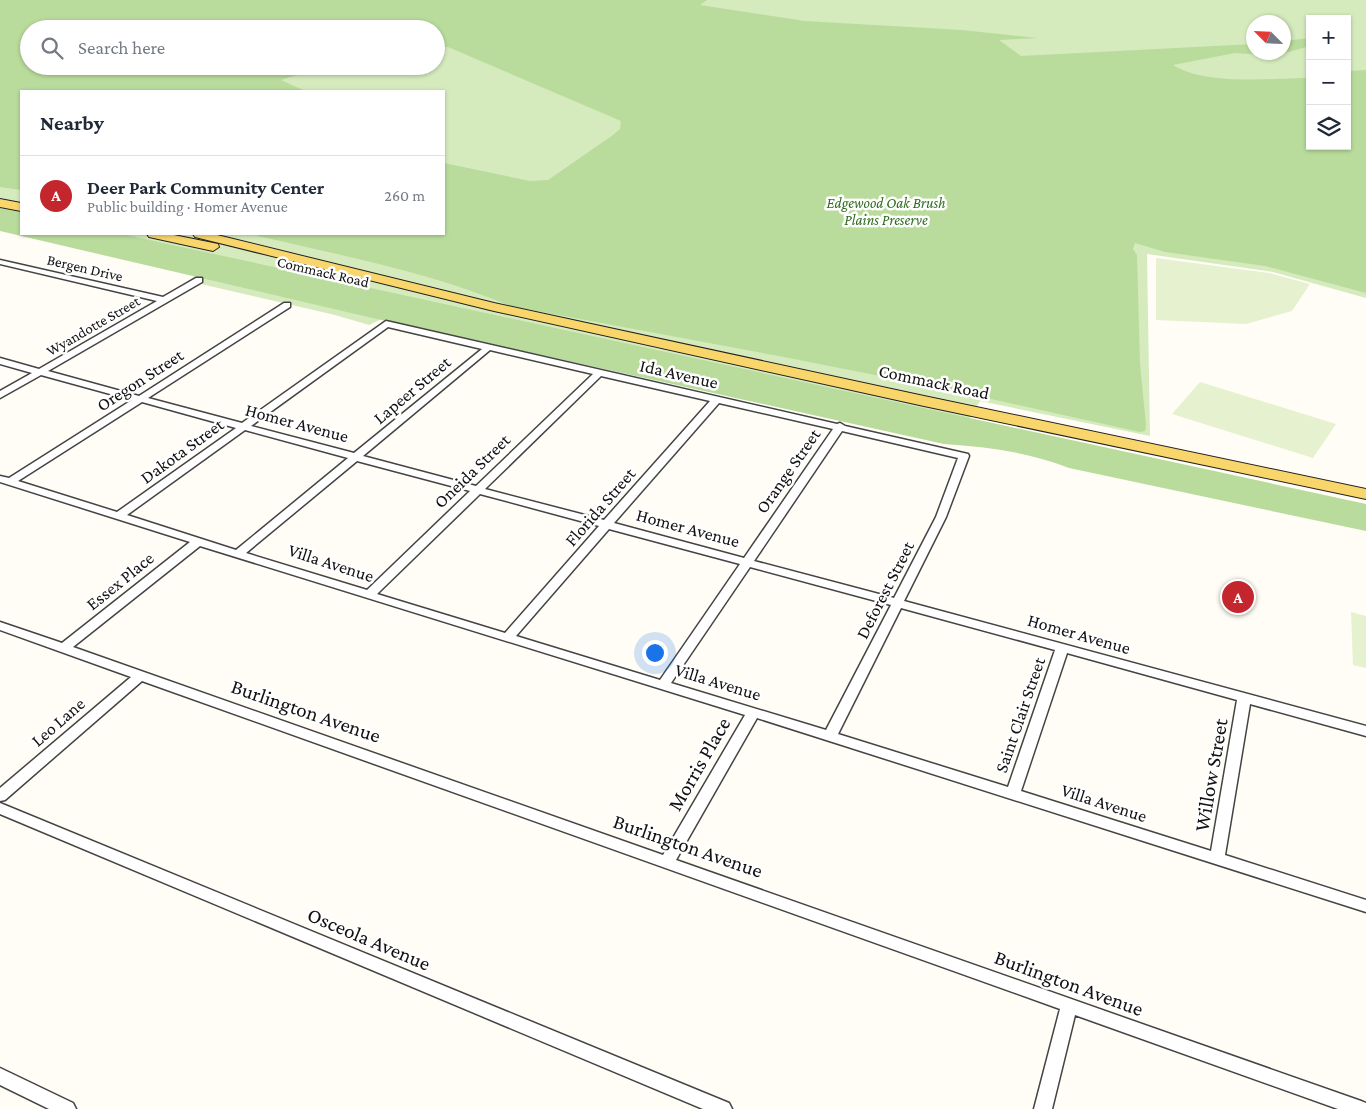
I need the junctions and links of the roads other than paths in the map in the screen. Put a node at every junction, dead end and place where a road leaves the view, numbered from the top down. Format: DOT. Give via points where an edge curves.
graph roads {
  1 [pos="0,196"];
  2 [pos="20,200"];
  3 [pos="0,203"];
  4 [pos="20,208"];
  5 [pos="158,235"];
  6 [pos="203,235"];
  7 [pos="0,262"];
  8 [pos="199,280"];
  9 [pos="164,300"];
  10 [pos="287,306"];
  11 [pos="494,307"];
  12 [pos="386,324"];
  13 [pos="489,348"];
  14 [pos="0,360"];
  15 [pos="42,372"];
  16 [pos="599,372"];
  17 [pos="0,395"];
  18 [pos="141,399"];
  19 [pos="716,399"];
  20 [pos="840,426"];
  21 [pos="243,427"];
  22 [pos="964,456"];
  23 [pos="356,457"];
  24 [pos="5,480"];
  25 [pos="478,490"];
  26 [pos="1366,494"];
  27 [pos="120,516"];
  28 [pos="608,524"];
  29 [pos="199,541"];
  30 [pos="239,553"];
  31 [pos="746,562"];
  32 [pos="369,595"];
  33 [pos="898,603"];
  34 [pos="0,626"];
  35 [pos="508,638"];
  36 [pos="64,648"];
  37 [pos="1062,648"];
  38 [pos="141,676"];
  39 [pos="663,685"];
  40 [pos="1244,698"];
  41 [pos="753,713"];
  42 [pos="1366,731"];
  43 [pos="830,736"];
  44 [pos="1013,793"];
  45 [pos="0,796"];
  46 [pos="0,808"];
  47 [pos="1217,859"];
  48 [pos="667,862"];
  49 [pos="1366,906"];
  50 [pos="1069,1006"];
  51 [pos="0,1076"];
  52 [pos="67,1109"];
  53 [pos="722,1109"];
  54 [pos="1043,1109"];
  55 [pos="1361,1109"];
  1 -- 2 [label="main road"];
  3 -- 4 [label="main road"];
  5 -- 11 [label="main road, Commack Road"];
  6 -- 11 [label="main road, Commack Road"];
  7 -- 9 [label="street, Bergen Drive"];
  8 -- 9 [label="street, Wyandotte Street"];
  9 -- 15 [label="street, Wyandotte Street"];
  10 -- 18 [label="street, Oregon Street"];
  11 -- 26 [label="main road, Commack Road"];
  12 -- 13 [label="street, Ida Avenue"];
  12 -- 21 [label="street, Dakota Street"];
  13 -- 16 [label="street, Ida Avenue"];
  13 -- 23 [label="street, Lapeer Street"];
  14 -- 15 [label="street, Homer Avenue"];
  15 -- 17 [label="street, Wyandotte Street"];
  15 -- 18 [label="street, Homer Avenue"];
  16 -- 19 [label="street, Ida Avenue"];
  16 -- 25 [label="street, Oneida Street"];
  18 -- 21 [label="street, Homer Avenue"];
  18 -- 24 [label="street, Oregon Street"];
  19 -- 20 [label="street, Ida Avenue"];
  19 -- 28 [label="street, Florida Street"];
  20 -- 22 [label="street, Ida Avenue"];
  20 -- 31 [label="street, Orange Street"];
  21 -- 23 [label="street, Homer Avenue"];
  21 -- 27 [label="street, Dakota Street"];
  22 -- 33 [label="street, Deforest Street" via="941,517"];
  23 -- 25 [label="street, Homer Avenue"];
  23 -- 30 [label="street, Lapeer Street"];
  24 -- 27 [label="street, Villa Avenue"];
  25 -- 28 [label="street, Homer Avenue"];
  25 -- 32 [label="street, Oneida Street"];
  27 -- 29 [label="street, Villa Avenue"];
  28 -- 31 [label="street, Homer Avenue"];
  28 -- 35 [label="street, Florida Street"];
  29 -- 30 [label="street, Villa Avenue"];
  29 -- 36 [label="street, Essex Place"];
  30 -- 32 [label="street, Villa Avenue"];
  31 -- 33 [label="street, Homer Avenue"];
  31 -- 39 [label="street, Orange Street"];
  32 -- 35 [label="street, Villa Avenue"];
  33 -- 37 [label="street, Homer Avenue"];
  33 -- 43 [label="street, Deforest Street"];
  34 -- 36 [label="street, Burlington Avenue"];
  35 -- 39 [label="street, Villa Avenue"];
  36 -- 38 [label="street, Burlington Avenue"];
  37 -- 40 [label="street, Homer Avenue"];
  37 -- 44 [label="street, Saint Clair Street"];
  38 -- 45 [label="street, Leo Lane"];
  38 -- 48 [label="street, Burlington Avenue"];
  39 -- 41 [label="street, Villa Avenue"];
  40 -- 42 [label="street, Homer Avenue"];
  40 -- 47 [label="street, Willow Street"];
  41 -- 43 [label="street, Villa Avenue"];
  41 -- 48 [label="street, Morris Place"];
  43 -- 44 [label="street, Villa Avenue"];
  44 -- 47 [label="street, Villa Avenue"];
  46 -- 53 [label="street, Osceola Avenue"];
  47 -- 49 [label="street, Villa Avenue"];
  48 -- 50 [label="street, Burlington Avenue"];
  50 -- 54 [label="street"];
  50 -- 55 [label="street, Burlington Avenue"];
  51 -- 52 [label="street"];
}
